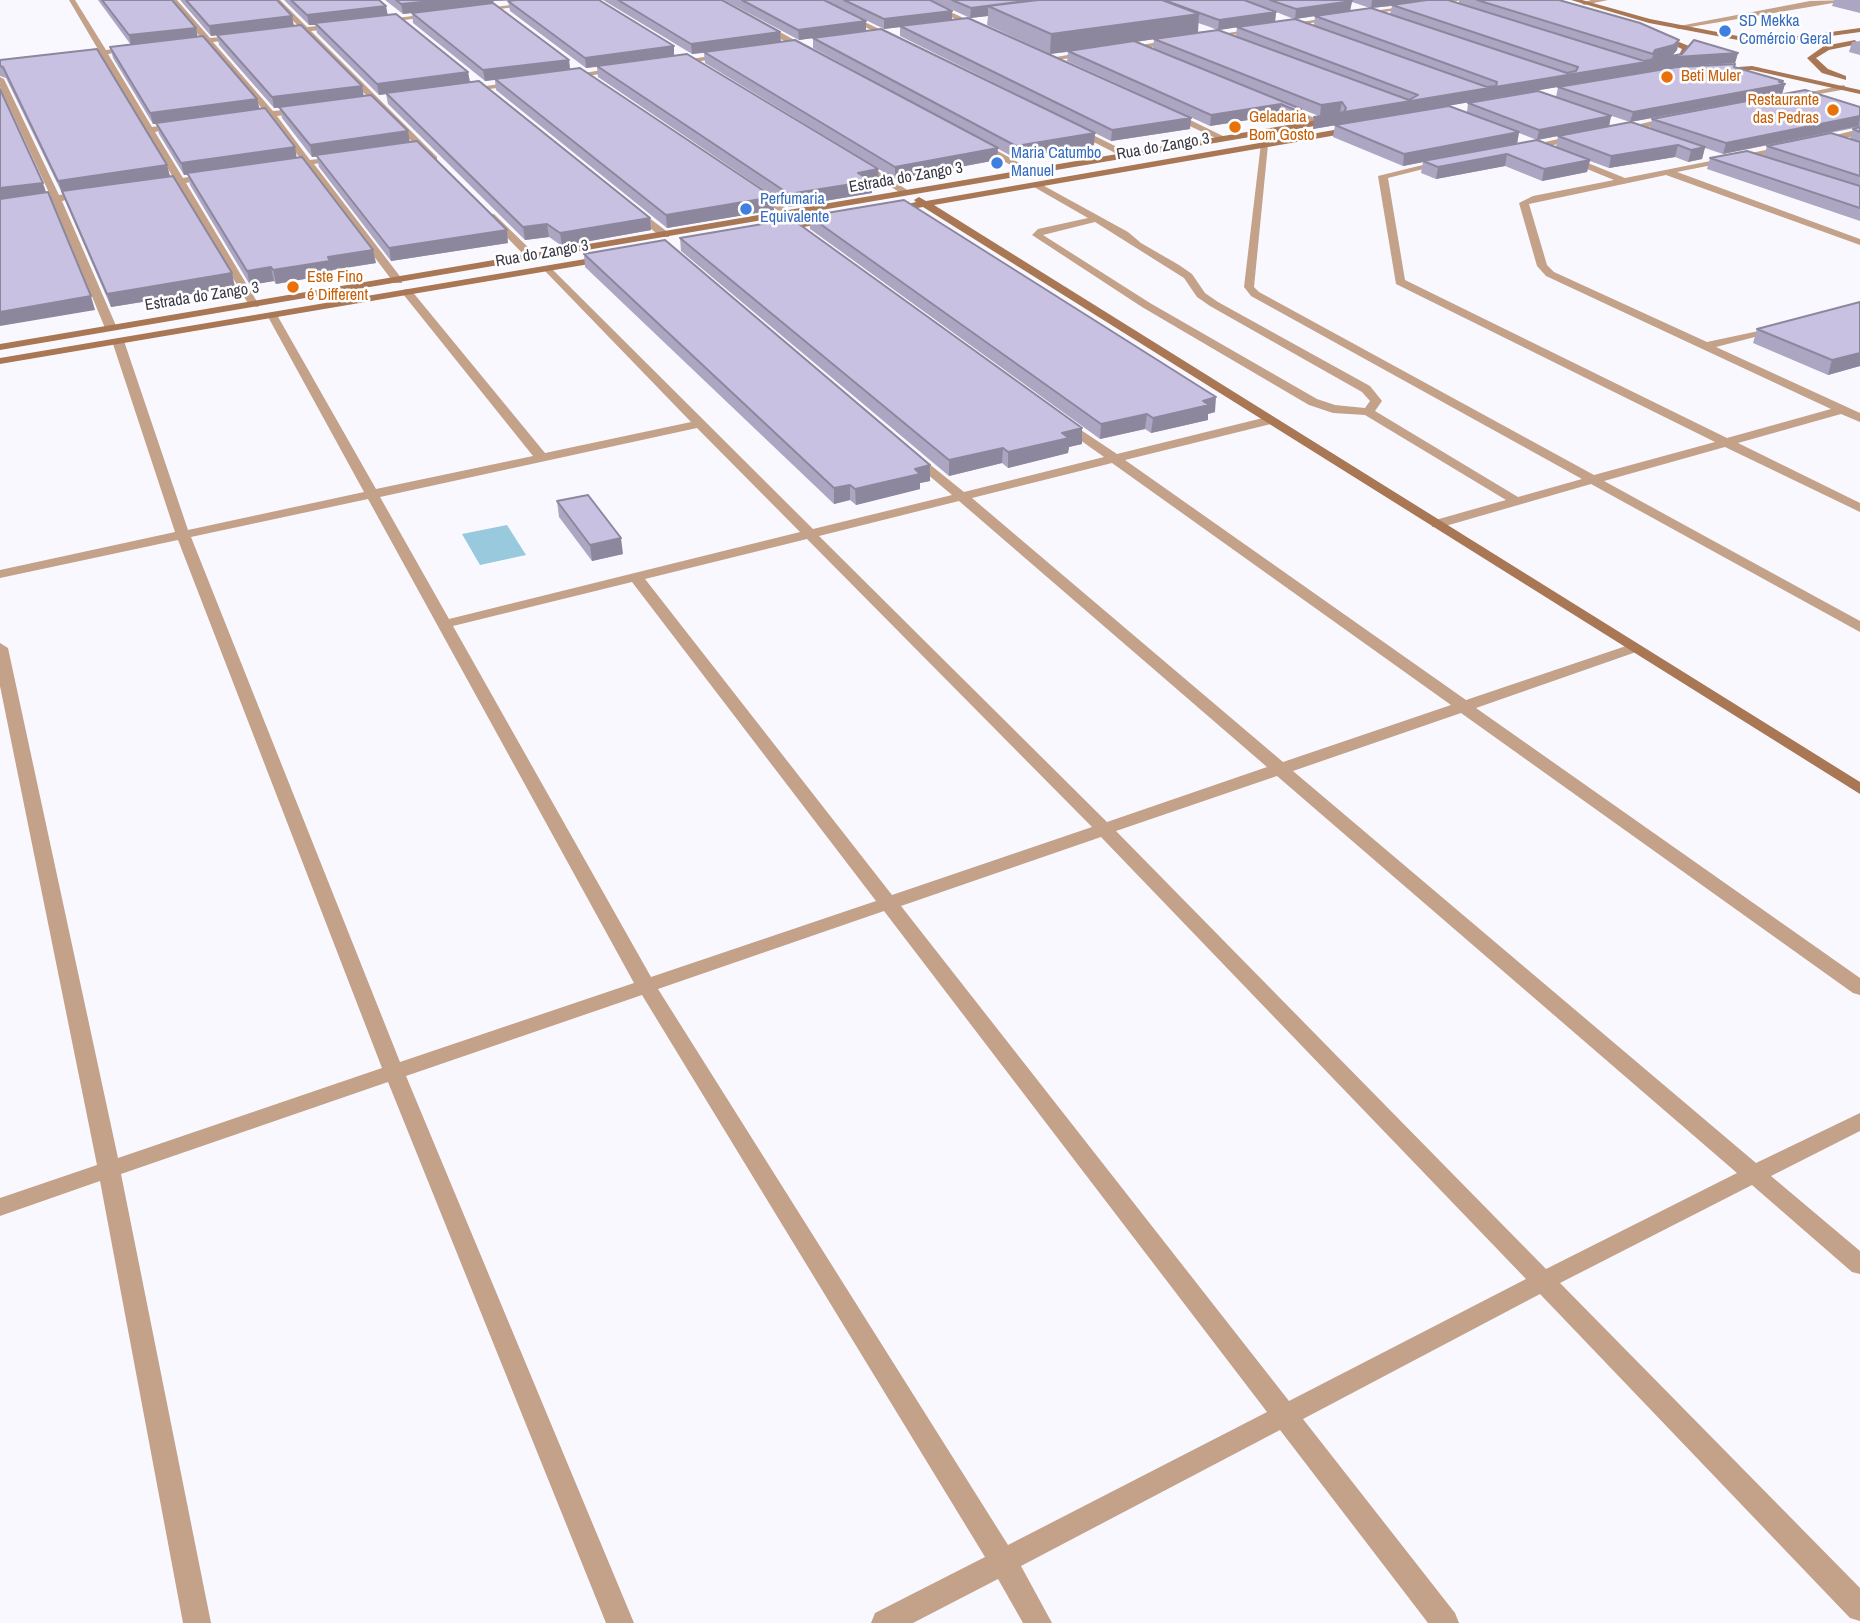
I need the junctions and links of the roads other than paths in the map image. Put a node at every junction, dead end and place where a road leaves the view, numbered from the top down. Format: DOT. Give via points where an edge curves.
graph roads {
  1 [pos="72,0"];
  2 [pos="173,0"];
  3 [pos="276,0"];
  4 [pos="486,0"];
  5 [pos="567,0"];
  6 [pos="814,0"];
  7 [pos="919,0"];
  8 [pos="1430,0"];
  9 [pos="1461,0"];
  10 [pos="1605,0"];
  11 [pos="1848,0"];
  12 [pos="1805,1"];
  13 [pos="1440,3"];
  14 [pos="1584,3"];
  15 [pos="1343,4"];
  16 [pos="1572,4"];
  17 [pos="385,6"];
  18 [pos="497,8"];
  19 [pos="1465,11"];
  20 [pos="460,12"];
  21 [pos="448,13"];
  22 [pos="1369,13"];
  23 [pos="508,16"];
  24 [pos="1273,16"];
  25 [pos="399,19"];
  26 [pos="751,20"];
  27 [pos="1394,21"];
  28 [pos="372,22"];
  29 [pos="986,22"];
  30 [pos="1295,23"];
  31 [pos="972,24"];
  32 [pos="345,25"];
  33 [pos="410,27"];
  34 [pos="948,27"];
  35 [pos="1678,27"];
  36 [pos="1640,29"];
  37 [pos="305,30"];
  38 [pos="1204,30"];
  39 [pos="1860,30"];
  40 [pos="1651,32"];
  41 [pos="1321,33"];
  42 [pos="268,34"];
  43 [pos="887,34"];
  44 [pos="994,34"];
  45 [pos="256,35"];
  46 [pos="1217,35"];
  47 [pos="899,37"];
  48 [pos="863,38"];
  49 [pos="1743,39"];
  50 [pos="206,41"];
  51 [pos="1860,41"];
  52 [pos="813,44"];
  53 [pos="169,45"];
  54 [pos="1243,45"];
  55 [pos="801,46"];
  56 [pos="1135,47"];
  57 [pos="143,48"];
  58 [pos="787,48"];
  59 [pos="1686,48"];
  60 [pos="1797,49"];
  61 [pos="1110,51"];
  62 [pos="105,52"];
  63 [pos="1098,52"];
  64 [pos="1147,52"];
  65 [pos="681,53"];
  66 [pos="1038,54"];
  67 [pos="733,55"];
  68 [pos="1809,56"];
  69 [pos="66,57"];
  70 [pos="1698,57"];
  71 [pos="825,59"];
  72 [pos="1049,59"];
  73 [pos="692,60"];
  74 [pos="665,64"];
  75 [pos="1062,65"];
  76 [pos="1655,65"];
  77 [pos="574,66"];
  78 [pos="1710,66"];
  79 [pos="1800,66"];
  80 [pos="703,67"];
  81 [pos="1752,68"];
  82 [pos="1787,68"];
  83 [pos="625,69"];
  84 [pos="585,74"];
  85 [pos="560,77"];
  86 [pos="0,79"];
  87 [pos="473,79"];
  88 [pos="534,81"];
  89 [pos="597,82"];
  90 [pos="1860,83"];
  91 [pos="484,87"];
  92 [pos="1844,87"];
  93 [pos="457,91"];
  94 [pos="1860,92"];
  95 [pos="494,96"];
  96 [pos="392,99"];
  97 [pos="1777,100"];
  98 [pos="379,101"];
  99 [pos="365,103"];
  100 [pos="1271,103"];
  101 [pos="311,110"];
  102 [pos="1162,110"];
  103 [pos="271,114"];
  104 [pos="244,118"];
  105 [pos="1346,118"];
  106 [pos="1683,118"];
  107 [pos="1321,123"];
  108 [pos="1616,123"];
  109 [pos="189,125"];
  110 [pos="1068,125"];
  111 [pos="1371,126"];
  112 [pos="1629,128"];
  113 [pos="148,130"];
  114 [pos="1860,132"];
  115 [pos="1602,133"];
  116 [pos="1589,135"];
  117 [pos="1652,136"];
  118 [pos="970,139"];
  119 [pos="1225,139"];
  120 [pos="1828,139"];
  121 [pos="1523,141"];
  122 [pos="1265,145"];
  123 [pos="1535,145"];
  124 [pos="422,146"];
  125 [pos="1849,146"];
  126 [pos="410,148"];
  127 [pos="1508,150"];
  128 [pos="1699,152"];
  129 [pos="1128,156"];
  130 [pos="1743,156"];
  131 [pos="345,158"];
  132 [pos="850,158"];
  133 [pos="1722,160"];
  134 [pos="1455,161"];
  135 [pos="307,163"];
  136 [pos="1769,164"];
  137 [pos="441,165"];
  138 [pos="268,168"];
  139 [pos="1030,172"];
  140 [pos="1667,172"];
  141 [pos="217,176"];
  142 [pos="1623,180"];
  143 [pos="178,181"];
  144 [pos="743,183"];
  145 [pos="1037,185"];
  146 [pos="137,187"];
  147 [pos="97,192"];
  148 [pos="907,193"];
  149 [pos="57,198"];
  150 [pos="622,200"];
  151 [pos="924,203"];
  152 [pos="0,206"];
  153 [pos="487,211"];
  154 [pos="877,212"];
  155 [pos="850,216"];
  156 [pos="1095,219"];
  157 [pos="792,220"];
  158 [pos="770,230"];
  159 [pos="665,235"];
  160 [pos="817,242"];
  161 [pos="1860,242"];
  162 [pos="616,257"];
  163 [pos="541,263"];
  164 [pos="398,281"];
  165 [pos="407,292"];
  166 [pos="254,305"];
  167 [pos="272,315"];
  168 [pos="1796,324"];
  169 [pos="114,335"];
  170 [pos="1706,346"];
  171 [pos="0,347"];
  172 [pos="0,361"];
  173 [pos="1860,404"];
  174 [pos="1842,409"];
  175 [pos="1048,411"];
  176 [pos="1368,412"];
  177 [pos="1860,418"];
  178 [pos="1271,420"];
  179 [pos="700,424"];
  180 [pos="1725,442"];
  181 [pos="899,443"];
  182 [pos="542,458"];
  183 [pos="1114,459"];
  184 [pos="1593,480"];
  185 [pos="373,494"];
  186 [pos="962,496"];
  187 [pos="1516,501"];
  188 [pos="1860,508"];
  189 [pos="1437,524"];
  190 [pos="809,534"];
  191 [pos="183,535"];
  192 [pos="0,573"];
  193 [pos="636,576"];
  194 [pos="445,624"];
  195 [pos="1860,626"];
  196 [pos="0,648"];
  197 [pos="1634,648"];
  198 [pos="1461,707"];
  199 [pos="1281,769"];
  200 [pos="1860,789"];
  201 [pos="1104,829"];
  202 [pos="887,903"];
  203 [pos="646,986"];
  204 [pos="1860,988"];
  205 [pos="394,1072"];
  206 [pos="1860,1121"];
  207 [pos="109,1169"];
  208 [pos="1753,1175"];
  209 [pos="0,1207"];
  210 [pos="1860,1265"];
  211 [pos="1542,1282"];
  212 [pos="1284,1415"];
  213 [pos="1003,1561"];
  214 [pos="1860,1608"];
  215 [pos="197,1623"];
  216 [pos="620,1623"];
  217 [pos="885,1623"];
  218 [pos="1038,1623"];
  219 [pos="1445,1623"];
  1 -- 62 [label="street"];
  2 -- 50 [label="street"];
  3 -- 37 [label="street"];
  4 -- 18 [label="street"];
  5 -- 18 [label="street"];
  6 -- 43 [label="street"];
  7 -- 31 [label="street"];
  8 -- 13 [label="street"];
  9 -- 13 [label="street"];
  10 -- 14 [label="street"];
  11 -- 12 [label="street"];
  12 -- 35 [label="street"];
  13 -- 19 [label="street"];
  13 -- 22 [label="street"];
  14 -- 16 [label="street"];
  14 -- 35 [label="street"];
  15 -- 22 [label="street"];
  16 -- 36 [label="street"];
  17 -- 25 [label="street"];
  18 -- 20 [label="street"];
  18 -- 23 [label="street"];
  21 -- 25 [label="street"];
  22 -- 27 [label="street"];
  22 -- 30 [label="street"];
  24 -- 30 [label="street"];
  25 -- 28 [label="street"];
  25 -- 33 [label="street"];
  26 -- 55 [label="street"];
  29 -- 31 [label="street"];
  30 -- 41 [label="street"];
  30 -- 46 [label="street"];
  31 -- 34 [label="street"];
  31 -- 44 [label="street"];
  32 -- 37 [label="street"];
  35 -- 49 [label="street"];
  37 -- 42 [label="street"];
  37 -- 98 [label="street"];
  38 -- 46 [label="street"];
  39 -- 49 [label="street"];
  40 -- 59 [label="street"];
  43 -- 47 [label="street"];
  43 -- 48 [label="street"];
  45 -- 50 [label="street"];
  46 -- 54 [label="street"];
  46 -- 56 [label="street"];
  49 -- 59 [label="street" via="1698,41"];
  49 -- 60 [label="street"];
  50 -- 53 [label="street"];
  50 -- 103 [label="street"];
  51 -- 68 [label="street"];
  52 -- 55 [label="street"];
  55 -- 58 [label="street"];
  55 -- 71 [label="street"];
  56 -- 61 [label="street"];
  56 -- 64 [label="street"];
  57 -- 62 [label="street"];
  59 -- 70 [label="street"];
  59 -- 76 [label="street" via="1676,60"];
  62 -- 69 [label="street"];
  62 -- 113 [label="street"];
  63 -- 72 [label="street"];
  65 -- 73 [label="street"];
  66 -- 72 [label="street"];
  67 -- 73 [label="street"];
  68 -- 79 [label="street"];
  68 -- 90 [label="street" via="1825,71"];
  72 -- 75 [label="street"];
  73 -- 74 [label="street"];
  73 -- 80 [label="street"];
  77 -- 84 [label="street"];
  78 -- 81 [label="street"];
  81 -- 82 [label="street"];
  81 -- 92 [label="street"];
  83 -- 84 [label="street"];
  84 -- 85 [label="street"];
  84 -- 89 [label="street"];
  86 -- 149 [label="street"];
  87 -- 91 [label="street"];
  88 -- 91 [label="street"];
  91 -- 93 [label="street"];
  91 -- 95 [label="street"];
  92 -- 94 [label="street"];
  92 -- 97 [label="street"];
  96 -- 98 [label="street"];
  98 -- 99 [label="street"];
  98 -- 124 [label="street"];
  100 -- 107 [label="street"];
  101 -- 103 [label="street"];
  102 -- 119 [label="street"];
  103 -- 104 [label="street"];
  103 -- 135 [label="street"];
  105 -- 107 [label="street, Estrada do Zango 3"];
  106 -- 112 [label="street"];
  107 -- 119 [label="street, Estrada do Zango 3"];
  108 -- 112 [label="street"];
  109 -- 113 [label="street"];
  110 -- 129 [label="street"];
  111 -- 122 [label="street, Rua do Zango 3"];
  112 -- 115 [label="street"];
  112 -- 117 [label="street"];
  113 -- 143 [label="street"];
  114 -- 120 [label="street"];
  116 -- 123 [label="street"];
  118 -- 139 [label="street"];
  119 -- 129 [label="street, Estrada do Zango 3"];
  120 -- 125 [label="street"];
  120 -- 130 [label="street"];
  121 -- 123 [label="street"];
  122 -- 145 [label="street, Rua do Zango 3"];
  122 -- 184 [label="street" via="1252,291"];
  123 -- 127 [label="street"];
  123 -- 142 [label="street"];
  124 -- 126 [label="street"];
  124 -- 137 [label="street"];
  128 -- 133 [label="street"];
  129 -- 139 [label="street, Estrada do Zango 3"];
  130 -- 133 [label="street"];
  130 -- 136 [label="street"];
  131 -- 135 [label="street"];
  132 -- 148 [label="street"];
  133 -- 140 [label="street"];
  134 -- 180 [label="street" via="1383,176 1400,282"];
  135 -- 138 [label="street"];
  135 -- 164 [label="street"];
  139 -- 148 [label="street, Estrada do Zango 3"];
  140 -- 142 [label="street"];
  140 -- 161 [label="street"];
  141 -- 143 [label="street"];
  142 -- 170 [label="street" via="1524,203 1542,266 1550,274"];
  143 -- 146 [label="street"];
  143 -- 166 [label="street"];
  144 -- 157 [label="street"];
  145 -- 151 [label="street, Rua do Zango 3"];
  145 -- 156 [label="street"];
  147 -- 149 [label="street"];
  148 -- 151 [label="street"];
  148 -- 157 [label="street, Estrada do Zango 3"];
  149 -- 152 [label="street"];
  149 -- 169 [label="street"];
  150 -- 159 [label="street"];
  151 -- 154 [label="street, Rua do Zango 3"];
  151 -- 178 [label="street"];
  153 -- 163 [label="street"];
  155 -- 157 [label="street"];
  156 -- 176 [label="street" via="1188,276 1214,304 1366,389 1376,401"];
  156 -- 176 [label="street" via="1037,235 1313,402"];
  157 -- 158 [label="street"];
  157 -- 159 [label="street, Estrada do Zango 3"];
  157 -- 160 [label="street"];
  159 -- 163 [label="street, Estrada do Zango 3"];
  162 -- 163 [label="street, Rua do Zango 3"];
  163 -- 164 [label="street, Estrada do Zango 3"];
  163 -- 165 [label="street, Rua do Zango 3"];
  163 -- 179 [label="street"];
  164 -- 166 [label="street, Estrada do Zango 3"];
  165 -- 167 [label="street, Rua do Zango 3"];
  165 -- 182 [label="street"];
  166 -- 169 [label="street, Estrada do Zango 3"];
  167 -- 169 [label="street, Rua do Zango 3"];
  167 -- 185 [label="street"];
  168 -- 170 [label="street"];
  169 -- 171 [label="street, Estrada do Zango 3"];
  169 -- 172 [label="street, Rua do Zango 3"];
  169 -- 191 [label="street"];
  170 -- 174 [label="street"];
  173 -- 174 [label="street"];
  174 -- 177 [label="street"];
  174 -- 180 [label="street"];
  175 -- 183 [label="street"];
  176 -- 187 [label="street"];
  178 -- 183 [label="street"];
  178 -- 189 [label="street"];
  179 -- 182 [label="street"];
  179 -- 190 [label="street"];
  180 -- 184 [label="street"];
  180 -- 188 [label="street"];
  181 -- 186 [label="street"];
  182 -- 185 [label="street"];
  183 -- 186 [label="street"];
  183 -- 198 [label="street"];
  184 -- 187 [label="street"];
  184 -- 195 [label="street"];
  185 -- 191 [label="street"];
  185 -- 194 [label="street"];
  186 -- 190 [label="street"];
  186 -- 199 [label="street"];
  187 -- 189 [label="street"];
  189 -- 197 [label="street"];
  190 -- 193 [label="street"];
  190 -- 201 [label="street"];
  191 -- 192 [label="street"];
  191 -- 205 [label="street"];
  193 -- 194 [label="street"];
  193 -- 202 [label="street"];
  194 -- 203 [label="street"];
  196 -- 207 [label="street"];
  197 -- 198 [label="street"];
  197 -- 200 [label="street"];
  198 -- 199 [label="street"];
  198 -- 204 [label="street"];
  199 -- 201 [label="street"];
  199 -- 208 [label="street"];
  201 -- 202 [label="street"];
  201 -- 211 [label="street"];
  202 -- 203 [label="street"];
  202 -- 212 [label="street"];
  203 -- 205 [label="street"];
  203 -- 213 [label="street"];
  205 -- 207 [label="street"];
  205 -- 216 [label="street"];
  206 -- 208 [label="street"];
  207 -- 209 [label="street"];
  207 -- 215 [label="street"];
  208 -- 210 [label="street"];
  208 -- 211 [label="street"];
  211 -- 212 [label="street"];
  211 -- 214 [label="street"];
  212 -- 213 [label="street"];
  212 -- 219 [label="street"];
  213 -- 217 [label="street"];
  213 -- 218 [label="street"];
}
